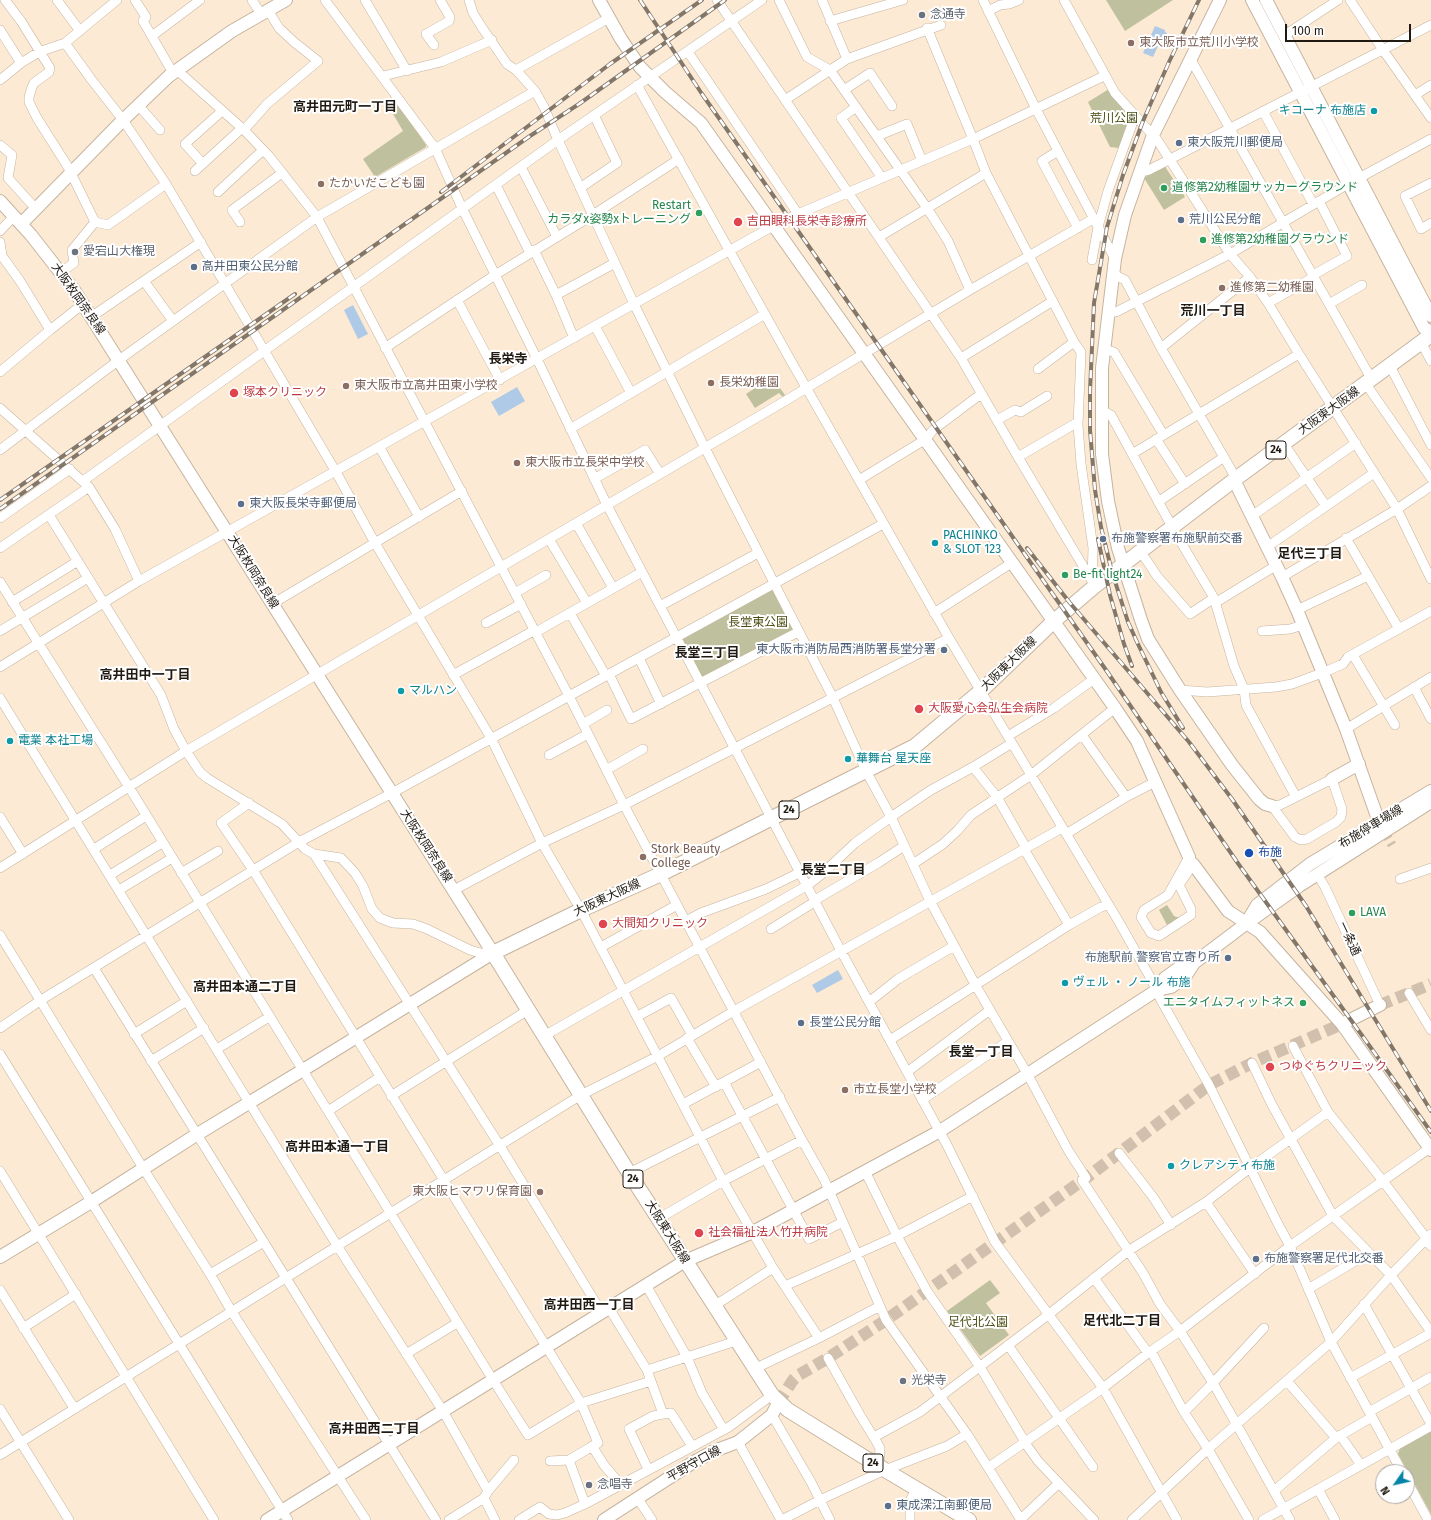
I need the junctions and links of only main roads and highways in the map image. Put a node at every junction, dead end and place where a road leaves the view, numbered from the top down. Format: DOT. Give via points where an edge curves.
graph roads {
  1 [pos="1426,339"];
  2 [pos="969,1520"];
  1 -- 2 [label="main road, 大阪東大阪線 / 24" via="1122,566 1094,583 981,691 915,746 661,874 493,953 658,1219 775,1399"];
}
